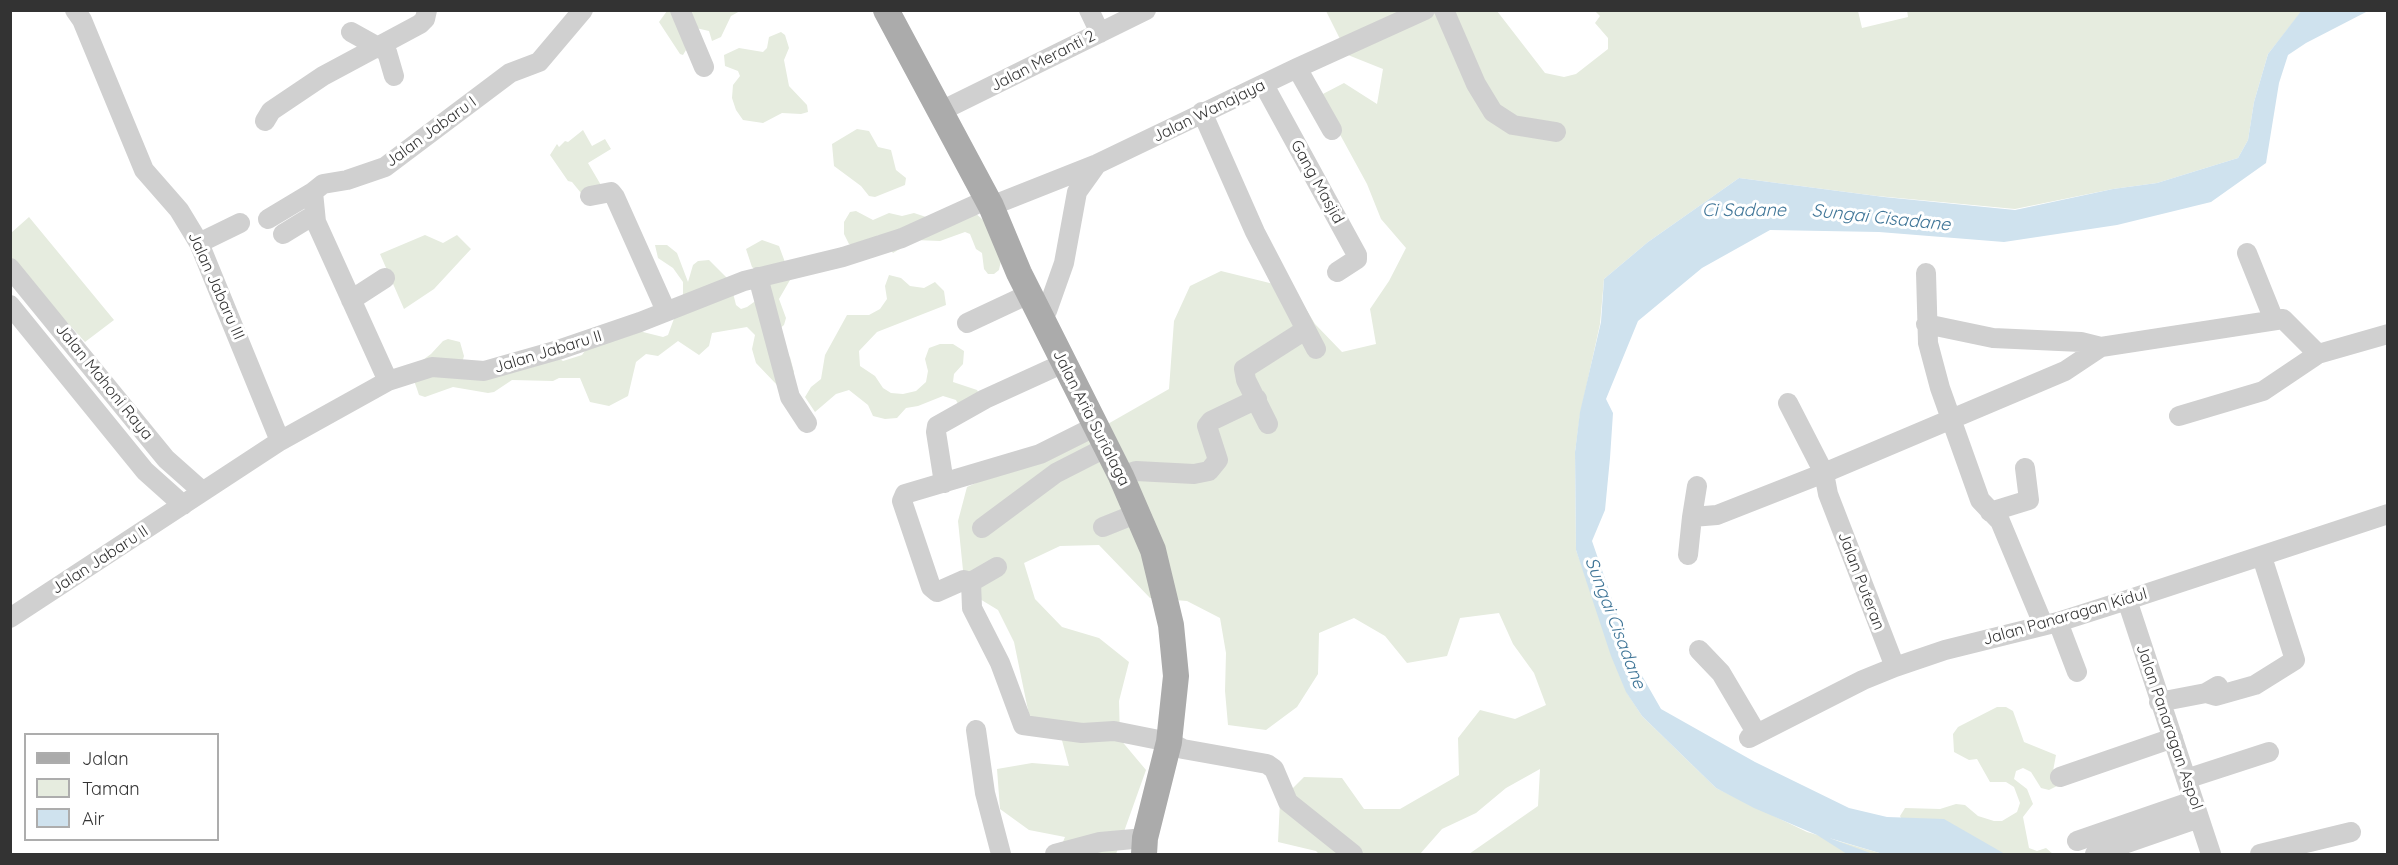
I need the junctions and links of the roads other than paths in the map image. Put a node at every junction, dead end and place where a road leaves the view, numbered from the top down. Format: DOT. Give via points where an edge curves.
graph roads {
  1 [pos="75,10"];
  2 [pos="427,10"];
  3 [pos="680,10"];
  4 [pos="886,10"];
  5 [pos="1089,10"];
  6 [pos="1146,10"];
  7 [pos="1425,10"];
  8 [pos="1444,10"];
  9 [pos="575,13"];
  10 [pos="351,32"];
  11 [pos="1100,33"];
  12 [pos="381,47"];
  13 [pos="704,67"];
  14 [pos="1297,68"];
  15 [pos="394,76"];
  16 [pos="1264,85"];
  17 [pos="941,111"];
  18 [pos="1203,112"];
  19 [pos="265,121"];
  20 [pos="1332,130"];
  21 [pos="1556,132"];
  22 [pos="1097,164"];
  23 [pos="313,192"];
  24 [pos="590,196"];
  25 [pos="990,202"];
  26 [pos="314,215"];
  27 [pos="268,219"];
  28 [pos="240,224"];
  29 [pos="283,234"];
  30 [pos="199,243"];
  31 [pos="2247,253"];
  32 [pos="10,268"];
  33 [pos="1337,272"];
  34 [pos="1926,273"];
  35 [pos="758,277"];
  36 [pos="385,278"];
  37 [pos="351,300"];
  38 [pos="10,304"];
  39 [pos="1035,305"];
  40 [pos="666,311"];
  41 [pos="2274,320"];
  42 [pos="968,323"];
  43 [pos="1926,324"];
  44 [pos="1302,332"];
  45 [pos="2388,334"];
  46 [pos="2101,347"];
  47 [pos="1316,349"];
  48 [pos="2318,354"];
  49 [pos="1064,363"];
  50 [pos="388,381"];
  51 [pos="1257,399"];
  52 [pos="1788,403"];
  53 [pos="2179,416"];
  54 [pos="1951,417"];
  55 [pos="807,423"];
  56 [pos="1268,423"];
  57 [pos="1102,437"];
  58 [pos="280,441"];
  59 [pos="2025,468"];
  60 [pos="1824,473"];
  61 [pos="1121,476"];
  62 [pos="944,483"];
  63 [pos="1697,486"];
  64 [pos="202,491"];
  65 [pos="183,505"];
  66 [pos="1990,512"];
  67 [pos="1138,513"];
  68 [pos="2388,514"];
  69 [pos="1692,517"];
  70 [pos="1103,527"];
  71 [pos="981,528"];
  72 [pos="1688,555"];
  73 [pos="2262,557"];
  74 [pos="997,567"];
  75 [pos="971,582"];
  76 [pos="2127,600"];
  77 [pos="10,618"];
  78 [pos="2051,623"];
  79 [pos="1699,650"];
  80 [pos="1895,667"];
  81 [pos="2076,672"];
  82 [pos="2159,702"];
  83 [pos="976,730"];
  84 [pos="2173,738"];
  85 [pos="1169,742"];
  86 [pos="2269,752"];
  87 [pos="2060,777"];
  88 [pos="2186,779"];
  89 [pos="2196,809"];
  90 [pos="2351,832"];
  91 [pos="2077,841"];
  92 [pos="1145,846"];
  93 [pos="1000,855"];
  94 [pos="1055,855"];
  95 [pos="1353,855"];
  96 [pos="2095,855"];
  97 [pos="2211,855"];
  98 [pos="2260,855"];
  1 -- 30 [label="street, Jalan Jabaru III" via="144,170 179,210"];
  2 -- 12 [label="street" via="420,24"];
  3 -- 13 [label="street"];
  4 -- 17 [label="main road, Jalan Aria Surialaga"];
  5 -- 11 [label="street"];
  6 -- 11 [label="street, Jalan Meranti 2"];
  7 -- 14 [label="street, Jalan Wanajaya"];
  8 -- 21 [label="street" via="1476,84 1493,112 1513,125"];
  9 -- 23 [label="street, Jalan Jabaru I" via="539,62 510,73 385,167 323,184"];
  10 -- 12 [label="street"];
  11 -- 17 [label="street, Jalan Meranti 2"];
  12 -- 15 [label="street" via="391,57"];
  12 -- 19 [label="street" via="323,76 271,111"];
  14 -- 16 [label="street, Jalan Wanajaya"];
  14 -- 20 [label="street"];
  16 -- 18 [label="street, Jalan Wanajaya"];
  16 -- 33 [label="street, Gang Masjid" via="1357,255 1357,259"];
  17 -- 25 [label="main road, Jalan Aria Surialaga"];
  18 -- 22 [label="street, Jalan Wanajaya"];
  18 -- 47 [label="street" via="1255,232"];
  22 -- 25 [label="street, Jalan Wanajaya"];
  22 -- 39 [label="street" via="1077,192 1064,263 1047,311"];
  23 -- 26 [label="street"];
  23 -- 27 [label="street, Jalan Jabaru I"];
  24 -- 40 [label="street" via="611,192 615,197"];
  25 -- 35 [label="street, Jalan Jabaru II" via="886,243"];
  25 -- 39 [label="main road, Jalan Aria Surialaga"];
  26 -- 29 [label="street"];
  26 -- 37 [label="street"];
  28 -- 30 [label="street"];
  30 -- 58 [label="street, Jalan Jabaru III"];
  31 -- 41 [label="street"];
  32 -- 64 [label="street, Jalan Mahoni Raya" via="166,459"];
  34 -- 43 [label="street"];
  35 -- 40 [label="street, Jalan Jabaru II"];
  35 -- 55 [label="street" via="790,397"];
  36 -- 37 [label="street"];
  37 -- 50 [label="street"];
  38 -- 65 [label="street, Jalan Mahoni Raya" via="145,471"];
  39 -- 42 [label="street"];
  39 -- 49 [label="main road, Jalan Aria Surialaga"];
  40 -- 50 [label="street, Jalan Jabaru II" via="558,350 484,371 432,367"];
  41 -- 46 [label="street"];
  41 -- 48 [label="street" via="2289,322"];
  43 -- 46 [label="street" via="1993,338 2080,342"];
  43 -- 54 [label="street" via="1931,360"];
  44 -- 51 [label="street" via="1244,369"];
  45 -- 48 [label="street"];
  46 -- 54 [label="street" via="2065,371"];
  48 -- 53 [label="street" via="2262,391"];
  49 -- 57 [label="main road, Jalan Aria Surialaga"];
  49 -- 62 [label="street" via="937,426"];
  50 -- 58 [label="street, Jalan Jabaru II"];
  51 -- 56 [label="street"];
  51 -- 61 [label="street" via="1211,421 1208,426 1218,460 1209,471 1136,471"];
  52 -- 60 [label="street, Jalan Puteran"];
  54 -- 60 [label="street"];
  54 -- 66 [label="street" via="1980,500"];
  57 -- 61 [label="main road, Jalan Aria Surialaga"];
  57 -- 62 [label="street"];
  57 -- 71 [label="street"];
  58 -- 64 [label="street, Jalan Jabaru II"];
  59 -- 66 [label="street" via="2029,500"];
  60 -- 69 [label="street" via="1718,515"];
  60 -- 80 [label="street, Jalan Puteran" via="1828,494"];
  61 -- 67 [label="main road, Jalan Aria Surialaga"];
  62 -- 75 [label="street" via="906,494 902,501 931,587 937,592 964,580"];
  63 -- 69 [label="street"];
  64 -- 65 [label="street, Jalan Jabaru II"];
  65 -- 77 [label="street, Jalan Jabaru II"];
  66 -- 78 [label="street" via="2000,521"];
  67 -- 70 [label="street"];
  67 -- 85 [label="main road, Jalan Aria Surialaga" via="1156,560 1171,625 1176,676"];
  68 -- 73 [label="street, Jalan Panaragan Kidul"];
  69 -- 72 [label="street"];
  73 -- 76 [label="street, Jalan Panaragan Kidul"];
  73 -- 82 [label="street" via="2295,660 2245,688 2216,696 2206,693"];
  74 -- 75 [label="street"];
  75 -- 85 [label="street" via="972,608 1000,663 1023,725 1082,732 1114,731"];
  76 -- 78 [label="street, Jalan Panaragan Kidul"];
  76 -- 82 [label="street, Jalan Panaragan Aspol"];
  78 -- 80 [label="street, Jalan Panaragan Kidul"];
  78 -- 81 [label="street"];
  79 -- 80 [label="street, Jalan Panaragan Kidul" via="1720,673 1753,736"];
  82 -- 84 [label="street, Jalan Panaragan Aspol"];
  83 -- 93 [label="street" via="985,793"];
  84 -- 87 [label="street"];
  84 -- 88 [label="street, Jalan Panaragan Aspol"];
  85 -- 92 [label="main road, Jalan Aria Surialaga"];
  85 -- 95 [label="street" via="1183,749 1267,764 1274,769 1288,802"];
  86 -- 88 [label="street"];
  88 -- 89 [label="street, Jalan Panaragan Aspol"];
  89 -- 91 [label="street"];
  89 -- 96 [label="street"];
  89 -- 97 [label="street, Jalan Panaragan Aspol"];
  90 -- 98 [label="street"];
  92 -- 94 [label="street" via="1100,842"];
}
